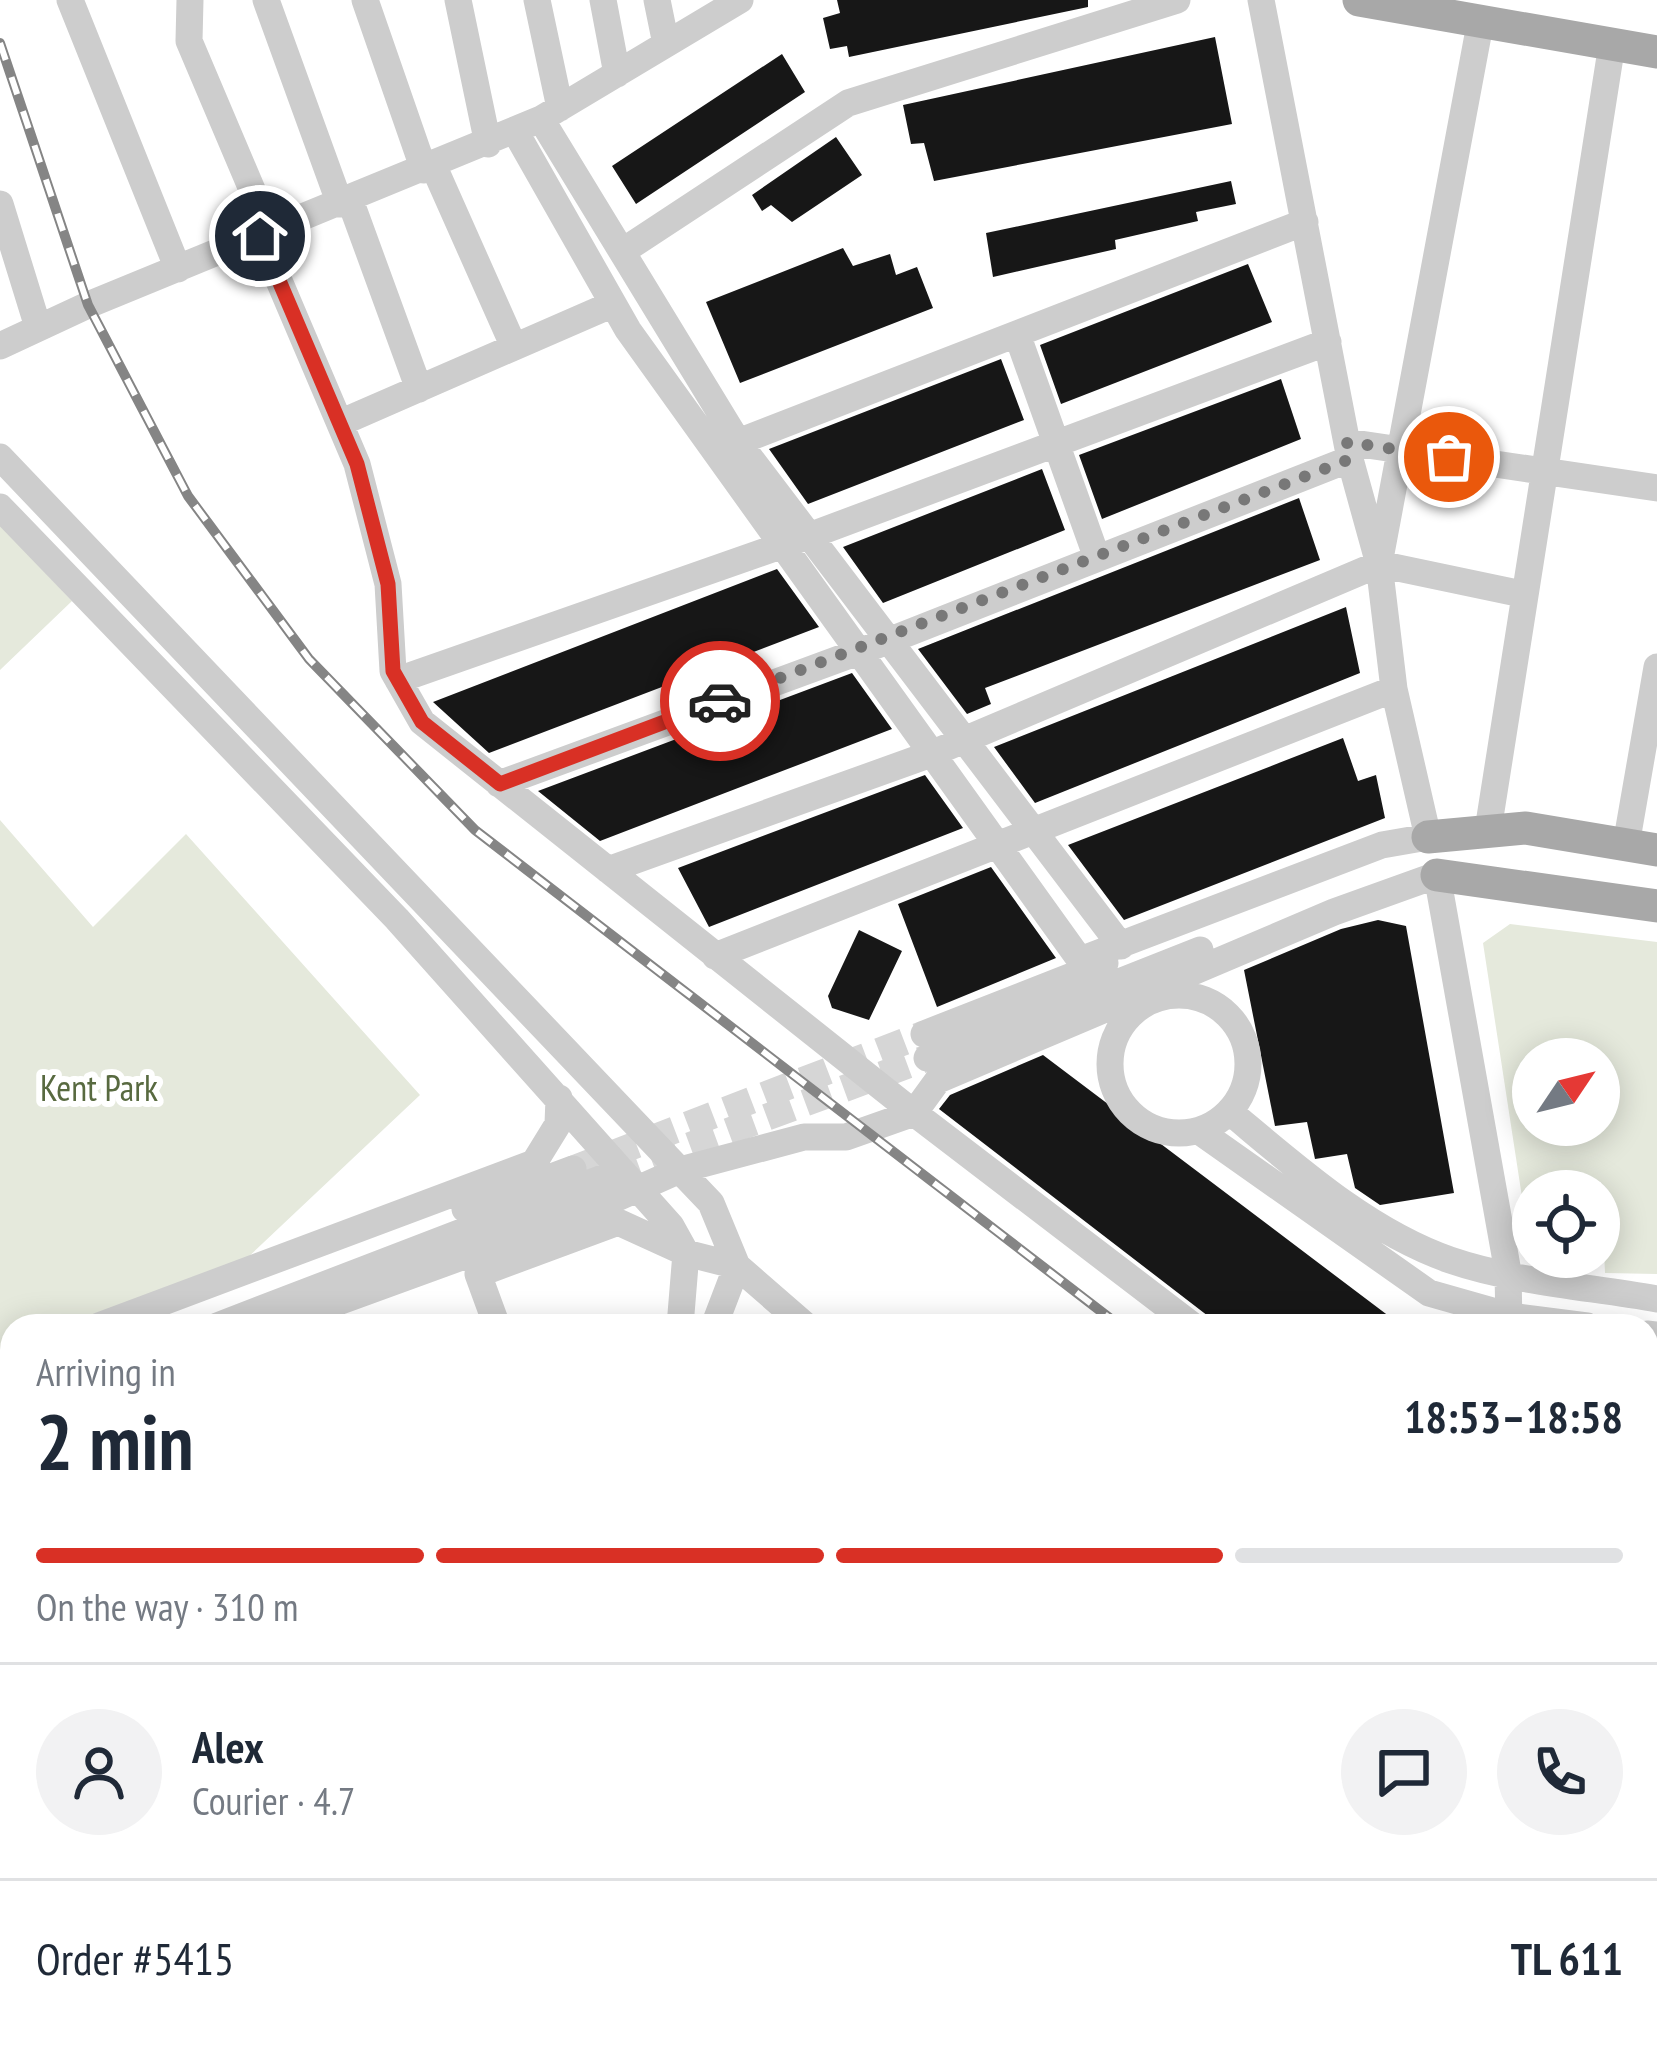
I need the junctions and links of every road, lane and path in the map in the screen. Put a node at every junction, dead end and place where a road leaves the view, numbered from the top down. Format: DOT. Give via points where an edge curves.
graph roads {
  1 [pos="70,0"];
  2 [pos="190,0"];
  3 [pos="266,0"];
  4 [pos="365,0"];
  5 [pos="458,0"];
  6 [pos="537,0"];
  7 [pos="603,0"];
  8 [pos="657,0"];
  9 [pos="740,0"];
  10 [pos="1178,0"];
  11 [pos="1261,0"];
  12 [pos="1359,0"];
  13 [pos="1481,19"];
  14 [pos="666,44"];
  15 [pos="1612,44"];
  16 [pos="1657,52"];
  17 [pos="617,74"];
  18 [pos="551,114"];
  19 [pos="515,131"];
  20 [pos="488,144"];
  21 [pos="429,169"];
  22 [pos="345,202"];
  23 [pos="0,204"];
  24 [pos="1305,222"];
  25 [pos="265,234"];
  26 [pos="623,251"];
  27 [pos="178,269"];
  28 [pos="613,304"];
  29 [pos="38,327"];
  30 [pos="1017,334"];
  31 [pos="1328,343"];
  32 [pos="0,346"];
  33 [pos="514,347"];
  34 [pos="418,389"];
  35 [pos="340,423"];
  36 [pos="738,442"];
  37 [pos="1057,444"];
  38 [pos="1402,450"];
  39 [pos="1349,451"];
  40 [pos="0,457"];
  41 [pos="1542,471"];
  42 [pos="1657,488"];
  43 [pos="0,507"];
  44 [pos="809,536"];
  45 [pos="779,545"];
  46 [pos="1097,559"];
  47 [pos="1379,564"];
  48 [pos="1522,595"];
  49 [pos="888,640"];
  50 [pos="856,650"];
  51 [pos="1657,667"];
  52 [pos="398,680"];
  53 [pos="1394,689"];
  54 [pos="962,738"];
  55 [pos="931,754"];
  56 [pos="500,784"];
  57 [pos="1488,830"];
  58 [pos="1034,833"];
  59 [pos="1428,837"];
  60 [pos="998,846"];
  61 [pos="1642,848"];
  62 [pos="608,870"];
  63 [pos="1437,875"];
  64 [pos="1657,906"];
  65 [pos="1121,946"];
  66 [pos="716,956"];
  67 [pos="559,1098"];
  68 [pos="1230,1112"];
  69 [pos="914,1113"];
  70 [pos="641,1128"];
  71 [pos="1199,1131"];
  72 [pos="598,1142"];
  73 [pos="533,1163"];
  74 [pos="573,1169"];
  75 [pos="680,1170"];
  76 [pos="613,1174"];
  77 [pos="639,1189"];
  78 [pos="686,1253"];
  79 [pos="736,1266"];
  80 [pos="1508,1272"];
  81 [pos="1657,1299"];
  82 [pos="131,1314"];
  83 [pos="175,1314"];
  84 [pos="248,1314"];
  85 [pos="304,1314"];
  86 [pos="493,1314"];
  87 [pos="681,1314"];
  88 [pos="718,1314"];
  89 [pos="792,1314"];
  90 [pos="1177,1314"];
  91 [pos="1489,1314"];
  92 [pos="1509,1314"];
  1 -- 27 [label="street"];
  2 -- 25 [label="street" via="189,41"];
  3 -- 22 [label="street"];
  4 -- 21 [label="street"];
  5 -- 20 [label="street"];
  6 -- 18 [label="street"];
  7 -- 17 [label="street"];
  8 -- 14 [label="street"];
  9 -- 14 [label="street"];
  10 -- 26 [label="street" via="848,104"];
  11 -- 24 [label="street"];
  12 -- 13 [label="main road"];
  13 -- 15 [label="main road"];
  13 -- 38 [label="street"];
  14 -- 17 [label="street"];
  15 -- 16 [label="main road"];
  15 -- 41 [label="street"];
  17 -- 18 [label="street"];
  18 -- 19 [label="street"];
  18 -- 26 [label="street"];
  19 -- 20 [label="street"];
  19 -- 28 [label="street"];
  20 -- 21 [label="street"];
  21 -- 22 [label="street"];
  21 -- 33 [label="street"];
  22 -- 25 [label="street"];
  22 -- 34 [label="street"];
  23 -- 29 [label="street"];
  24 -- 30 [label="street"];
  24 -- 31 [label="street"];
  25 -- 27 [label="street"];
  25 -- 35 [label="street"];
  26 -- 36 [label="street"];
  27 -- 29 [label="street"];
  28 -- 33 [label="street"];
  28 -- 45 [label="street"];
  29 -- 32 [label="street"];
  30 -- 36 [label="street"];
  30 -- 37 [label="street"];
  31 -- 37 [label="street"];
  31 -- 39 [label="street"];
  33 -- 34 [label="street"];
  34 -- 35 [label="street"];
  35 -- 52 [label="street" via="388,584"];
  36 -- 44 [label="street"];
  37 -- 44 [label="street"];
  37 -- 46 [label="street"];
  38 -- 39 [label="street"];
  38 -- 41 [label="street"];
  38 -- 47 [label="street"];
  39 -- 46 [label="street"];
  39 -- 47 [label="street"];
  40 -- 70 [label="street"];
  41 -- 42 [label="street"];
  41 -- 48 [label="street"];
  43 -- 67 [label="street"];
  44 -- 45 [label="street"];
  44 -- 49 [label="street"];
  45 -- 50 [label="street"];
  45 -- 52 [label="street"];
  46 -- 49 [label="street"];
  47 -- 48 [label="street"];
  47 -- 53 [label="street"];
  47 -- 54 [label="street"];
  48 -- 57 [label="street"];
  49 -- 50 [label="street"];
  49 -- 54 [label="street"];
  50 -- 55 [label="street"];
  50 -- 56 [label="street"];
  51 -- 61 [label="street"];
  52 -- 56 [label="street" via="422,722"];
  53 -- 58 [label="street"];
  53 -- 59 [label="street"];
  54 -- 55 [label="street"];
  54 -- 58 [label="street"];
  55 -- 60 [label="street"];
  55 -- 62 [label="street"];
  56 -- 62 [label="street"];
  57 -- 59 [label="main road"];
  57 -- 61 [label="main road" via="1526,828"];
  58 -- 60 [label="street"];
  58 -- 65 [label="street"];
  59 -- 63 [label="street" via="926,1046 1337,895"];
  59 -- 65 [label="street" via="1382,845"];
  60 -- 65 [label="street" via="1080,960"];
  60 -- 66 [label="street"];
  62 -- 66 [label="street"];
  63 -- 64 [label="main road"];
  63 -- 69 [label="street" via="938,1080"];
  63 -- 80 [label="street"];
  66 -- 69 [label="street"];
  67 -- 72 [label="street"];
  67 -- 73 [label="street" via="558,1124"];
  68 -- 71 [label="street"];
  68 -- 71 [label="street" via="1248,1070 1237,1026 1199,998 1154,1000 1119,1030 1111,1076 1133,1116 1153,1129"];
  68 -- 80 [label="street" via="1401,1239 1453,1262"];
  69 -- 75 [label="street" via="846,1137 804,1137"];
  69 -- 90 [label="street"];
  70 -- 72 [label="street"];
  70 -- 75 [label="street"];
  71 -- 91 [label="street" via="1429,1293"];
  72 -- 73 [label="street"];
  72 -- 77 [label="street"];
  73 -- 82 [label="street"];
  74 -- 83 [label="street"];
  75 -- 77 [label="street"];
  75 -- 79 [label="street" via="711,1203"];
  76 -- 84 [label="street"];
  77 -- 78 [label="street"];
  77 -- 85 [label="street"];
  78 -- 79 [label="street"];
  78 -- 86 [label="street" via="618,1222 478,1274"];
  78 -- 87 [label="street"];
  79 -- 88 [label="street"];
  79 -- 89 [label="street"];
  80 -- 81 [label="street"];
  80 -- 92 [label="street"];
}
